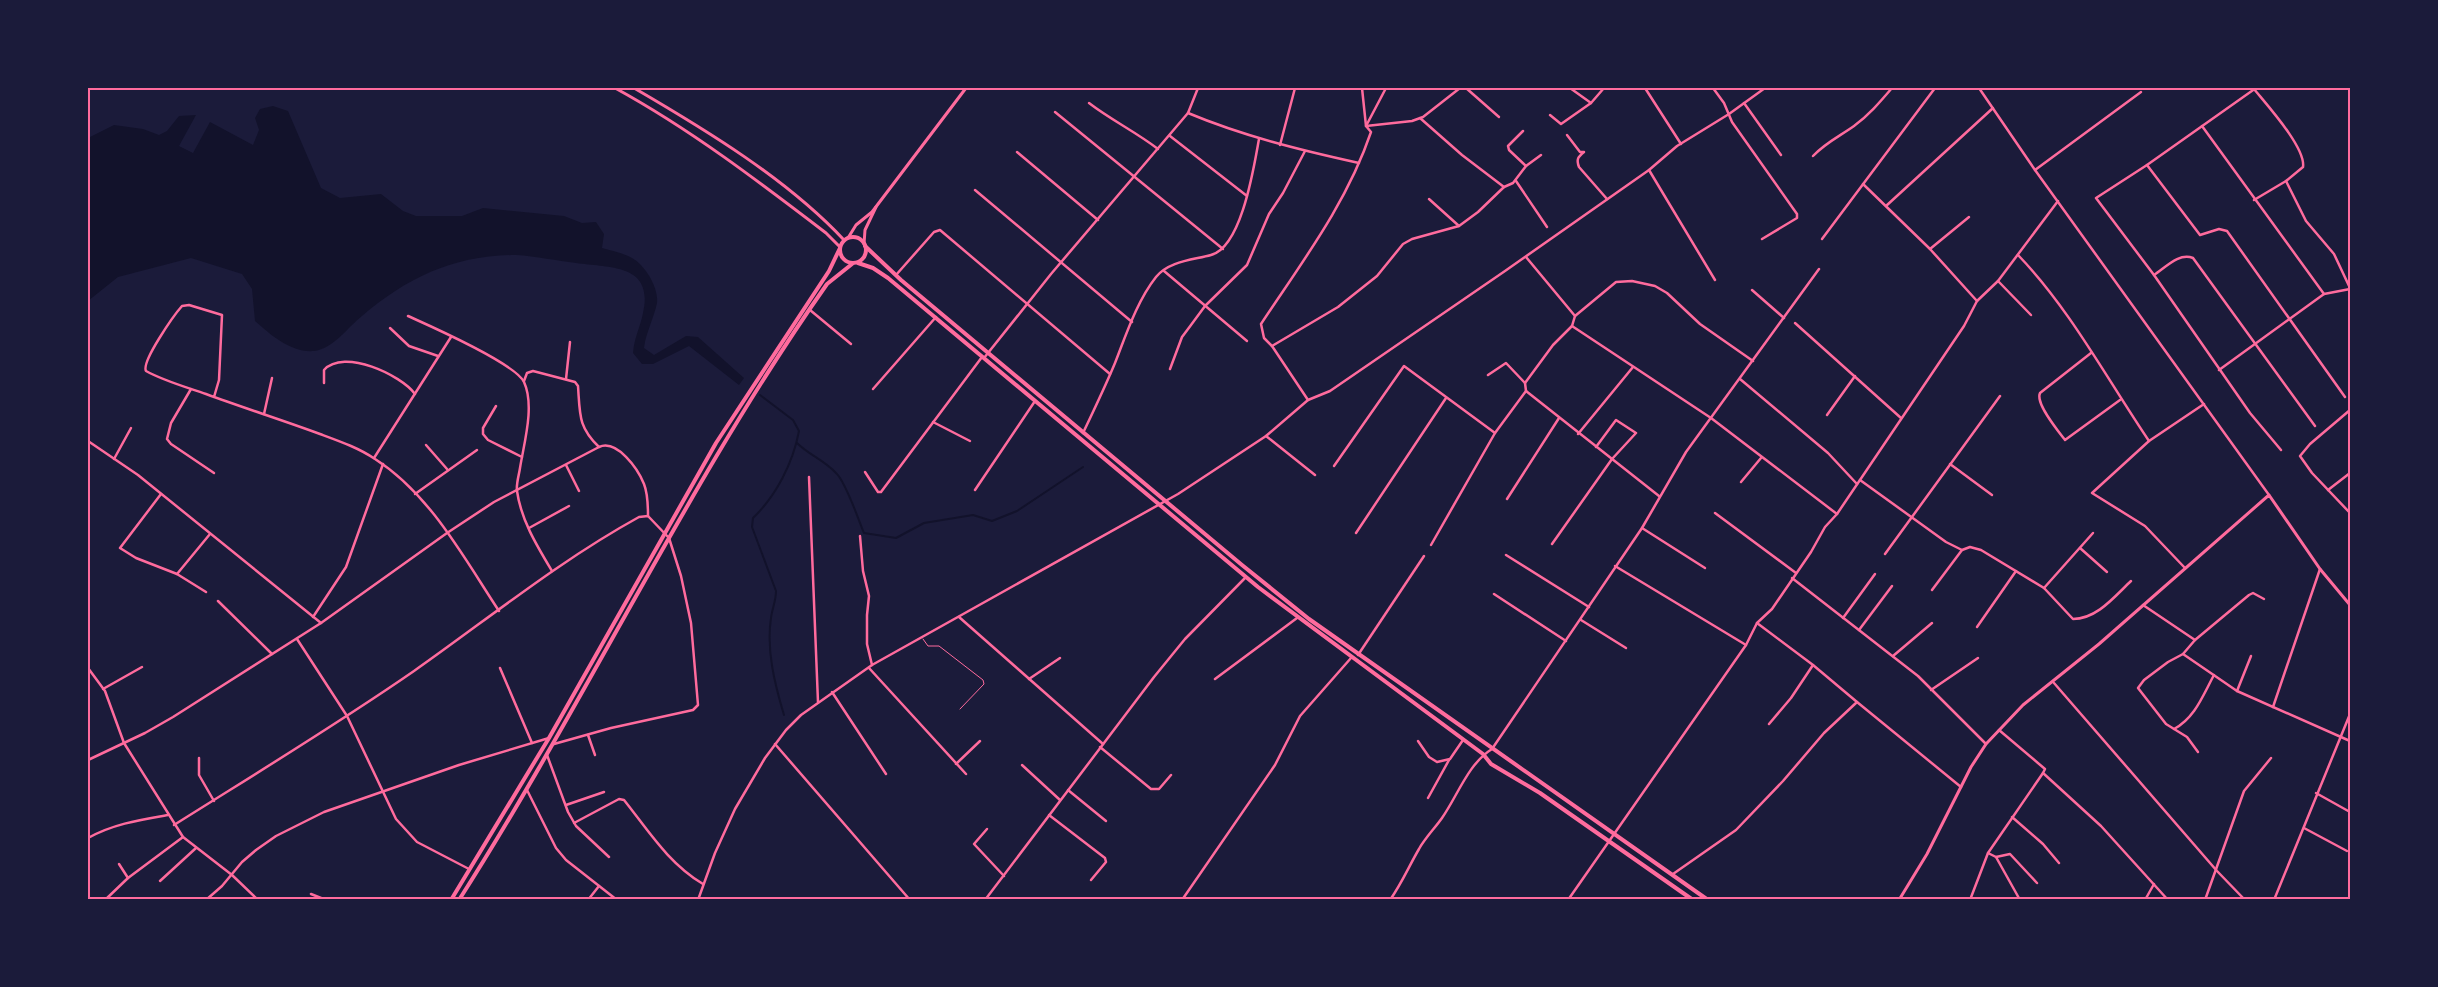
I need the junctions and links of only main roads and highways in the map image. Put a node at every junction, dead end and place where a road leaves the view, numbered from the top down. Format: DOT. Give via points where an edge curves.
graph roads {
  1 [pos="865,245"];
  2 [pos="840,247"];
  3 [pos="858,263"];
  4 [pos="852,264"];
  5 [pos="450,900"];
  6 [pos="459,900"];
  7 [pos="1693,900"];
  8 [pos="1708,900"];
  1 -- 2 [label="main road" via="858,238 846,239"];
  1 -- 3 [label="main road" via="865,257"];
  1 -- 8 [label="main road" via="896,276 1270,588 1358,655"];
  2 -- 4 [label="main road" via="843,260"];
  2 -- 5 [label="main road" via="829,271 716,443 549,738"];
  3 -- 4 [label="main road"];
  3 -- 7 [label="main road" via="888,278 1297,618 1484,754 1491,764 1540,793"];
  4 -- 6 [label="main road" via="833,277 809,310 722,446 554,744"];
}
